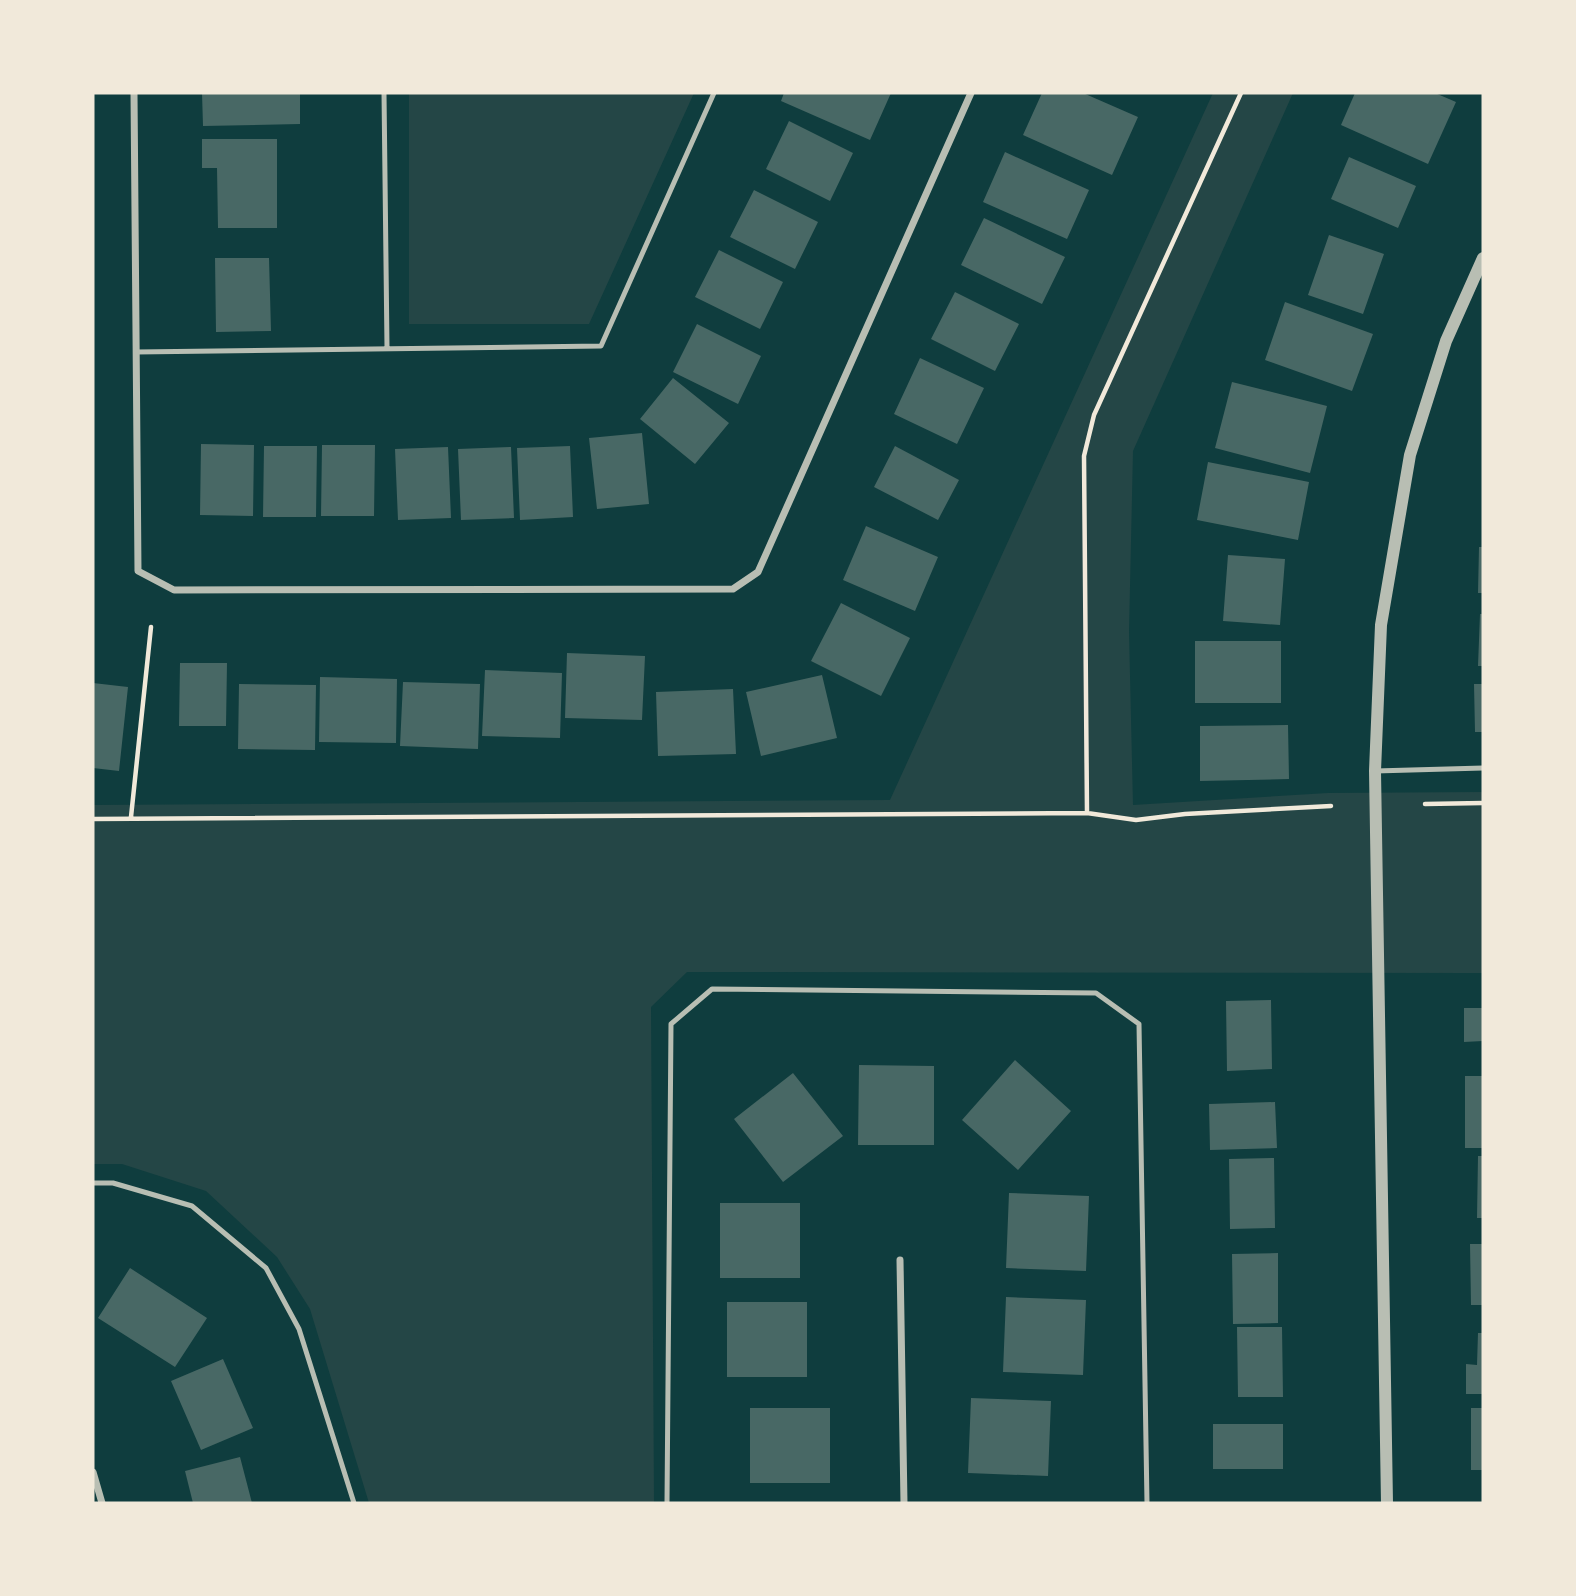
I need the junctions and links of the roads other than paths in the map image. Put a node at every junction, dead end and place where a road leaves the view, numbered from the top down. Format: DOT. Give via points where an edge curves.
graph roads {
  1 [pos="134,93"];
  2 [pos="384,93"];
  3 [pos="714,93"];
  4 [pos="971,93"];
  5 [pos="1483,258"];
  6 [pos="387,347"];
  7 [pos="136,352"];
  8 [pos="1483,768"];
  9 [pos="1375,771"];
  10 [pos="93,1183"];
  11 [pos="900,1260"];
  12 [pos="93,1472"];
  13 [pos="102,1503"];
  14 [pos="354,1503"];
  15 [pos="667,1503"];
  16 [pos="904,1503"];
  17 [pos="1147,1503"];
  18 [pos="1387,1503"];
  1 -- 7 [label="street"];
  2 -- 6 [label="lane"];
  3 -- 6 [label="lane" via="601,346"];
  4 -- 7 [label="street" via="758,572 733,589 174,590 138,571"];
  5 -- 9 [label="street" via="1446,341 1410,455 1381,625"];
  6 -- 7 [label="lane"];
  8 -- 9 [label="lane"];
  9 -- 18 [label="street"];
  10 -- 14 [label="lane" via="113,1182 192,1206 266,1268 299,1329"];
  11 -- 16 [label="street"];
  12 -- 13 [label="street"];
  15 -- 17 [label="lane" via="671,1024 712,989 1096,993 1139,1024"];
}
